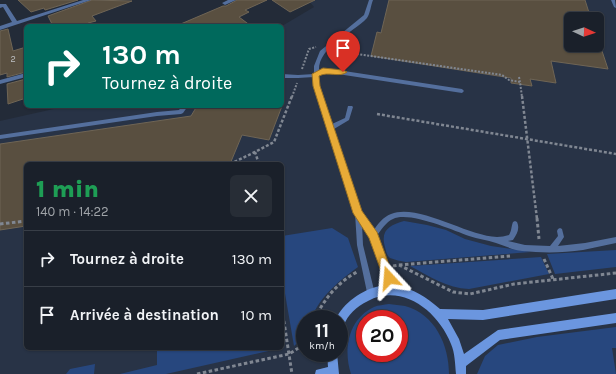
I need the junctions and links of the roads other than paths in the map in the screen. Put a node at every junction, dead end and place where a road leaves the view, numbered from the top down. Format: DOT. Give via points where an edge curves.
graph roads {
  1 [pos="88,0"];
  2 [pos="233,0"];
  3 [pos="371,0"];
  4 [pos="613,0"];
  5 [pos="225,3"];
  6 [pos="0,6"];
  7 [pos="616,7"];
  8 [pos="15,23"];
  9 [pos="0,28"];
  10 [pos="316,74"];
  11 [pos="24,76"];
  12 [pos="284,76"];
  13 [pos="0,82"];
  14 [pos="462,91"];
  15 [pos="350,107"];
  16 [pos="184,108"];
  17 [pos="330,128"];
  18 [pos="0,137"];
  19 [pos="358,213"];
  20 [pos="515,224"];
  21 [pos="560,231"];
  22 [pos="373,236"];
  23 [pos="495,240"];
  24 [pos="616,240"];
  25 [pos="552,248"];
  26 [pos="393,291"];
  27 [pos="371,294"];
  28 [pos="616,294"];
  29 [pos="348,310"];
  30 [pos="439,314"];
  31 [pos="616,318"];
  32 [pos="333,362"];
  33 [pos="462,362"];
  34 [pos="334,372"];
  35 [pos="320,374"];
  36 [pos="461,374"];
  1 -- 8 [label="street"];
  2 -- 5 [label="street"];
  3 -- 10 [label="lane" via="366,16 322,52 316,66"];
  4 -- 7 [label="lane"];
  6 -- 8 [label="street" via="4,6"];
  8 -- 9 [label="street"];
  10 -- 12 [label="lane"];
  10 -- 14 [label="lane" via="331,71"];
  10 -- 17 [label="lane" via="317,86"];
  11 -- 13 [label="street"];
  15 -- 17 [label="lane" via="347,119"];
  16 -- 18 [label="lane" via="181,112"];
  17 -- 19 [label="lane"];
  19 -- 22 [label="lane"];
  19 -- 27 [label="lane" via="360,245"];
  20 -- 23 [label="lane" via="511,238"];
  21 -- 25 [label="lane" via="561,237"];
  22 -- 23 [label="lane" via="382,223 394,215 406,215 437,221"];
  22 -- 26 [label="lane"];
  23 -- 25 [label="lane" via="509,246"];
  24 -- 25 [label="lane" via="592,246"];
  26 -- 27 [label="main road"];
  26 -- 30 [label="main road" via="409,294 425,302"];
  27 -- 29 [label="main road" via="357,300"];
  28 -- 30 [label="main road" via="483,315"];
  30 -- 33 [label="main road" via="454,336"];
  31 -- 33 [label="main road" via="498,335"];
  32 -- 34 [label="main road"];
  33 -- 36 [label="main road"];
  34 -- 35 [label="main road"];
}
